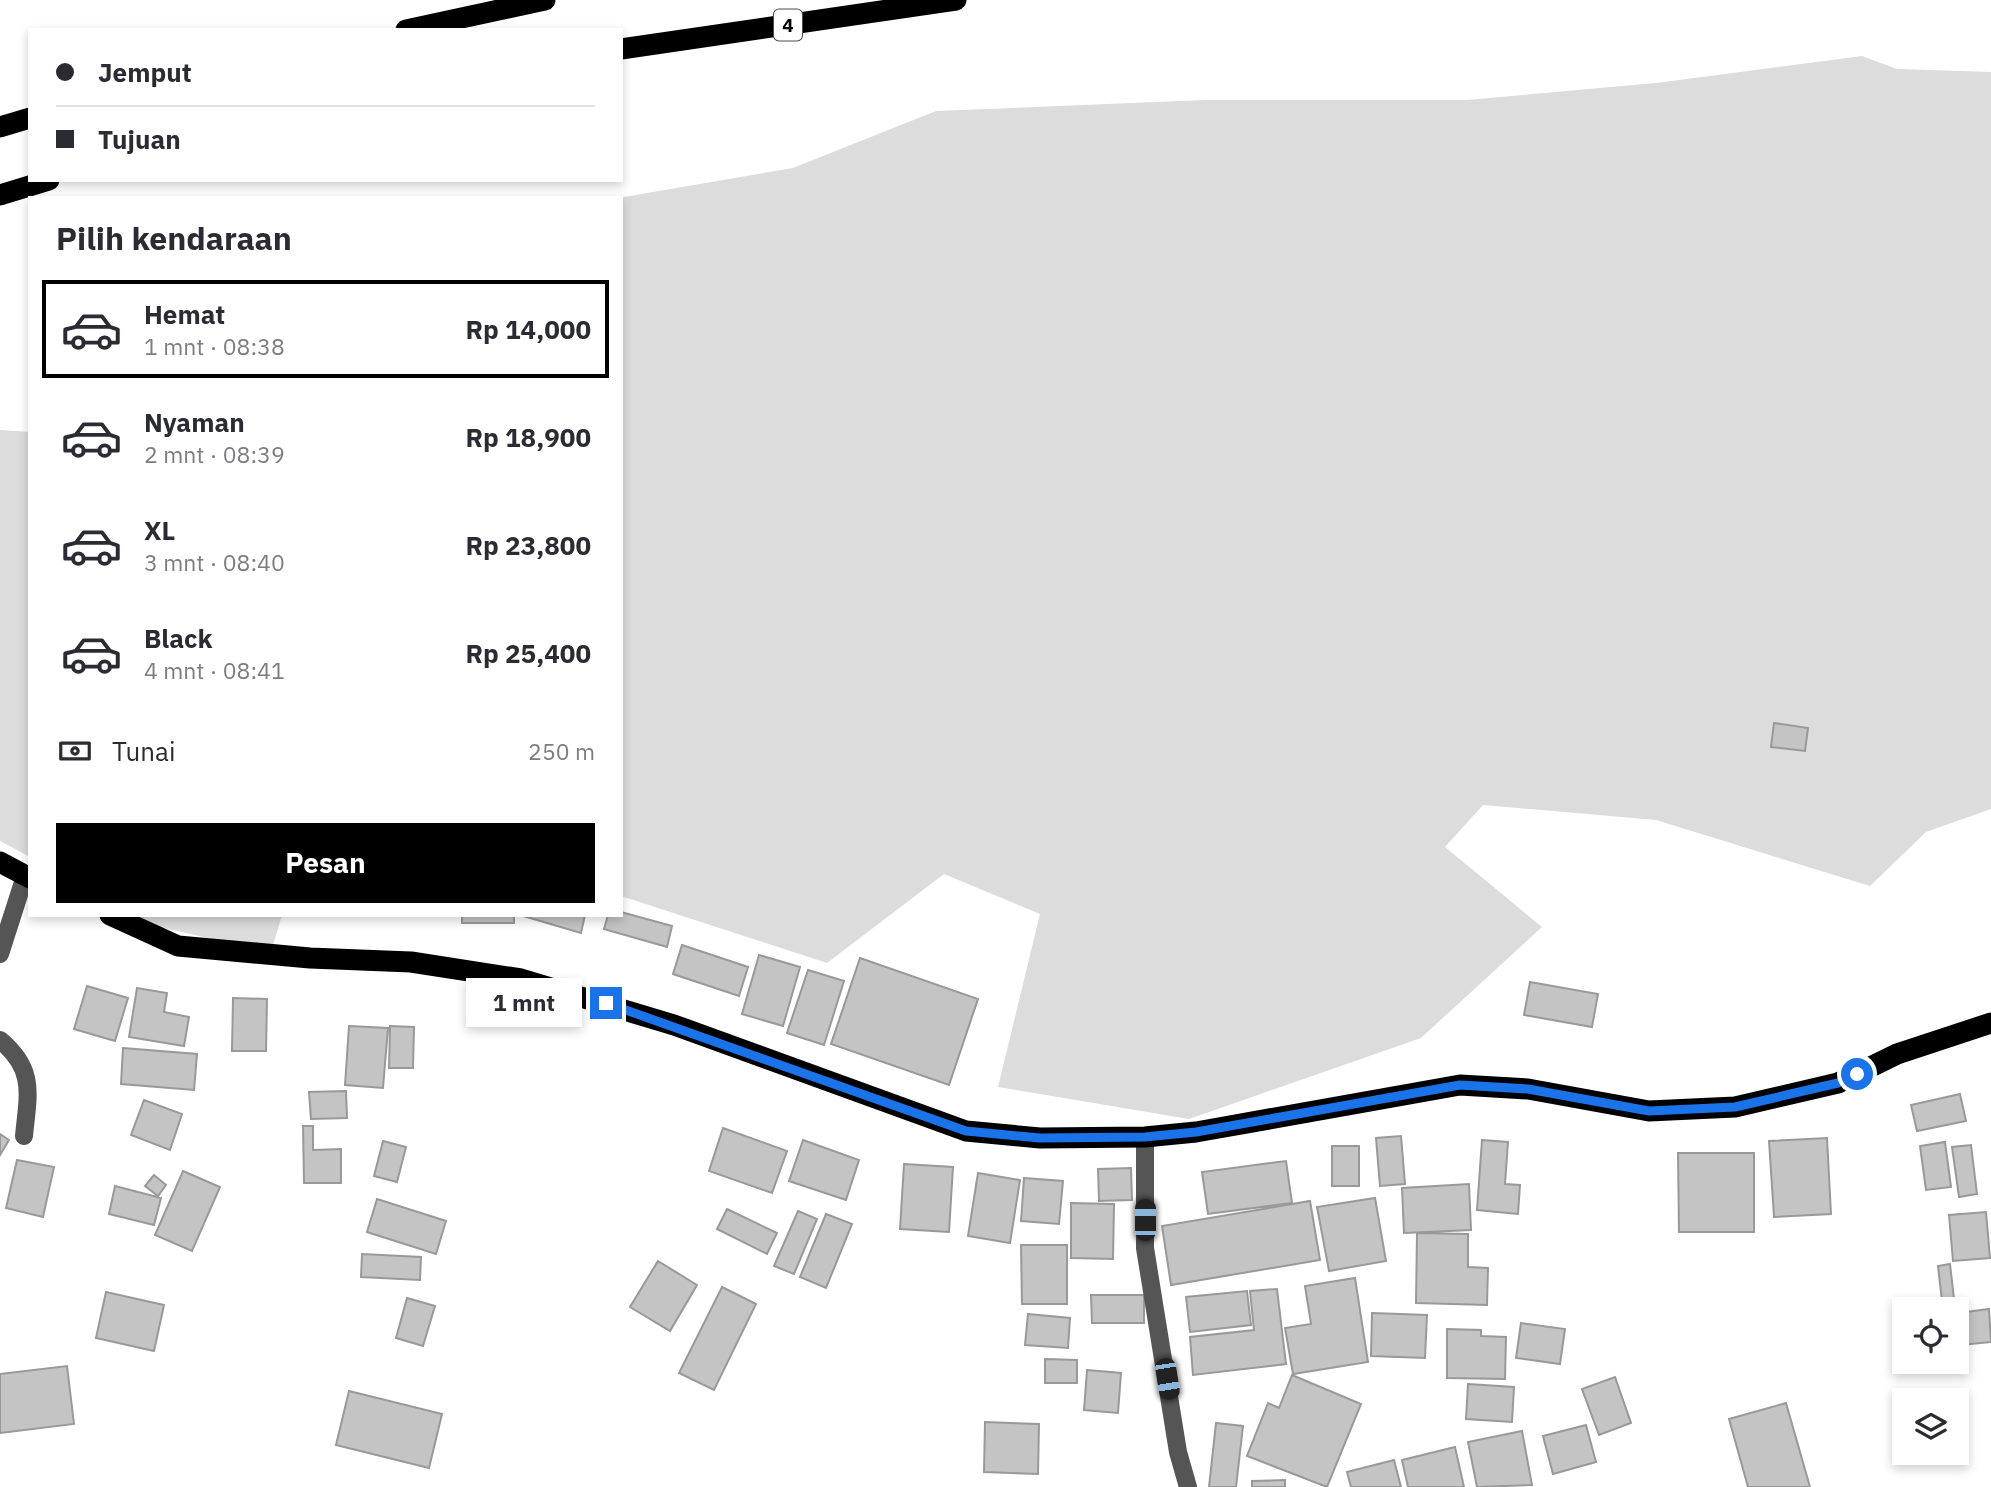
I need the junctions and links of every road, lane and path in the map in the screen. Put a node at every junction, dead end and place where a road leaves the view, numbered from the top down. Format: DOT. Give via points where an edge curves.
graph roads {
  1 [pos="545,0"];
  2 [pos="956,0"];
  3 [pos="415,28"];
  4 [pos="623,49"];
  5 [pos="28,119"];
  6 [pos="0,127"];
  7 [pos="42,182"];
  8 [pos="0,195"];
  9 [pos="0,862"];
  10 [pos="27,877"];
  11 [pos="114,917"];
  12 [pos="0,954"];
  13 [pos="1991,1023"];
  14 [pos="0,1040"];
  15 [pos="24,1136"];
  16 [pos="1145,1137"];
  17 [pos="1188,1487"];
  1 -- 3 [label="highway"];
  2 -- 4 [label="highway, 4"];
  5 -- 6 [label="highway"];
  7 -- 8 [label="highway"];
  9 -- 10 [label="highway"];
  10 -- 12 [label="street"];
  11 -- 16 [label="highway" via="178,946 411,962 534,982 674,1025 966,1131 1040,1138"];
  13 -- 16 [label="highway" via="1897,1054 1838,1083 1735,1107 1649,1111 1528,1089 1460,1085"];
  14 -- 15 [label="street" via="18,1054 29,1083"];
  16 -- 17 [label="street" via="1145,1248 1178,1452"];
}
